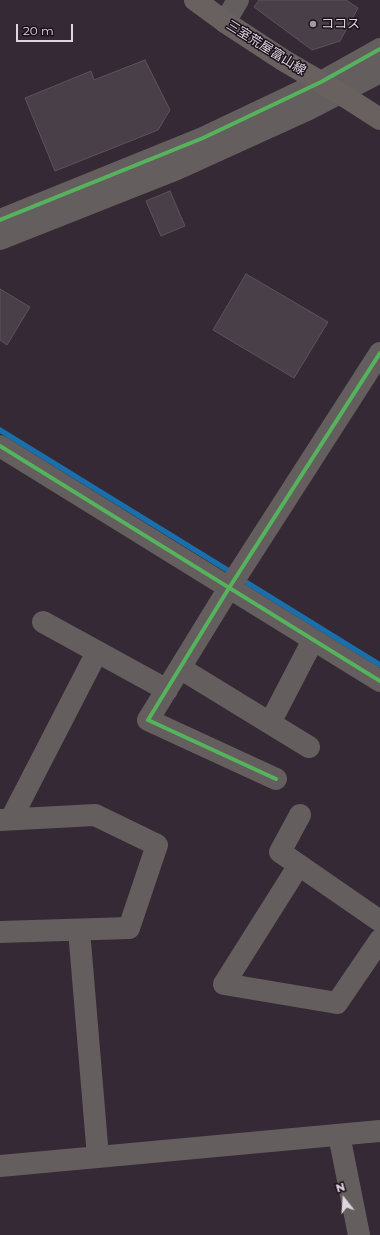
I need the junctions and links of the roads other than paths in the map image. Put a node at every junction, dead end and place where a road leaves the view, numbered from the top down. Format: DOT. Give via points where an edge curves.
graph roads {
  1 [pos="195,0"];
  2 [pos="238,0"];
  3 [pos="225,22"];
  4 [pos="380,49"];
  5 [pos="380,72"];
  6 [pos="321,82"];
  7 [pos="342,94"];
  8 [pos="380,119"];
  9 [pos="0,220"];
  10 [pos="0,239"];
  11 [pos="380,353"];
  12 [pos="0,446"];
  13 [pos="229,588"];
  14 [pos="43,622"];
  15 [pos="313,640"];
  16 [pos="98,652"];
  17 [pos="180,668"];
  18 [pos="380,681"];
  19 [pos="167,690"];
  20 [pos="270,723"];
  21 [pos="309,747"];
  22 [pos="276,778"];
  23 [pos="300,815"];
  24 [pos="6,819"];
  25 [pos="299,865"];
  26 [pos="380,921"];
  27 [pos="79,930"];
  28 [pos="0,932"];
  29 [pos="380,940"];
  30 [pos="380,1131"];
  31 [pos="339,1135"];
  32 [pos="98,1157"];
  33 [pos="0,1166"];
  34 [pos="359,1235"];
  1 -- 3 [label="main road, 三室荒屋富山線"];
  2 -- 3 [label="street"];
  3 -- 6 [label="main road, 三室荒屋富山線"];
  4 -- 6 [label="street"];
  5 -- 7 [label="street"];
  6 -- 7 [label="main road, 三室荒屋富山線"];
  6 -- 9 [label="street" via="203,138"];
  7 -- 8 [label="main road, 三室荒屋富山線"];
  7 -- 10 [label="street" via="177,168"];
  11 -- 13 [label="street"];
  12 -- 13 [label="street"];
  13 -- 15 [label="street"];
  13 -- 17 [label="street"];
  14 -- 16 [label="street"];
  15 -- 18 [label="street"];
  15 -- 20 [label="street"];
  16 -- 19 [label="street"];
  16 -- 24 [label="street"];
  17 -- 19 [label="street"];
  17 -- 20 [label="street"];
  19 -- 22 [label="street" via="148,720"];
  20 -- 21 [label="street"];
  23 -- 25 [label="street" via="280,852"];
  24 -- 27 [label="street" via="95,815 157,845 129,928"];
  25 -- 26 [label="street"];
  25 -- 29 [label="street" via="224,984 337,1003"];
  27 -- 28 [label="street"];
  27 -- 32 [label="street"];
  30 -- 31 [label="street"];
  31 -- 32 [label="street"];
  31 -- 34 [label="street"];
  32 -- 33 [label="street"];
}
